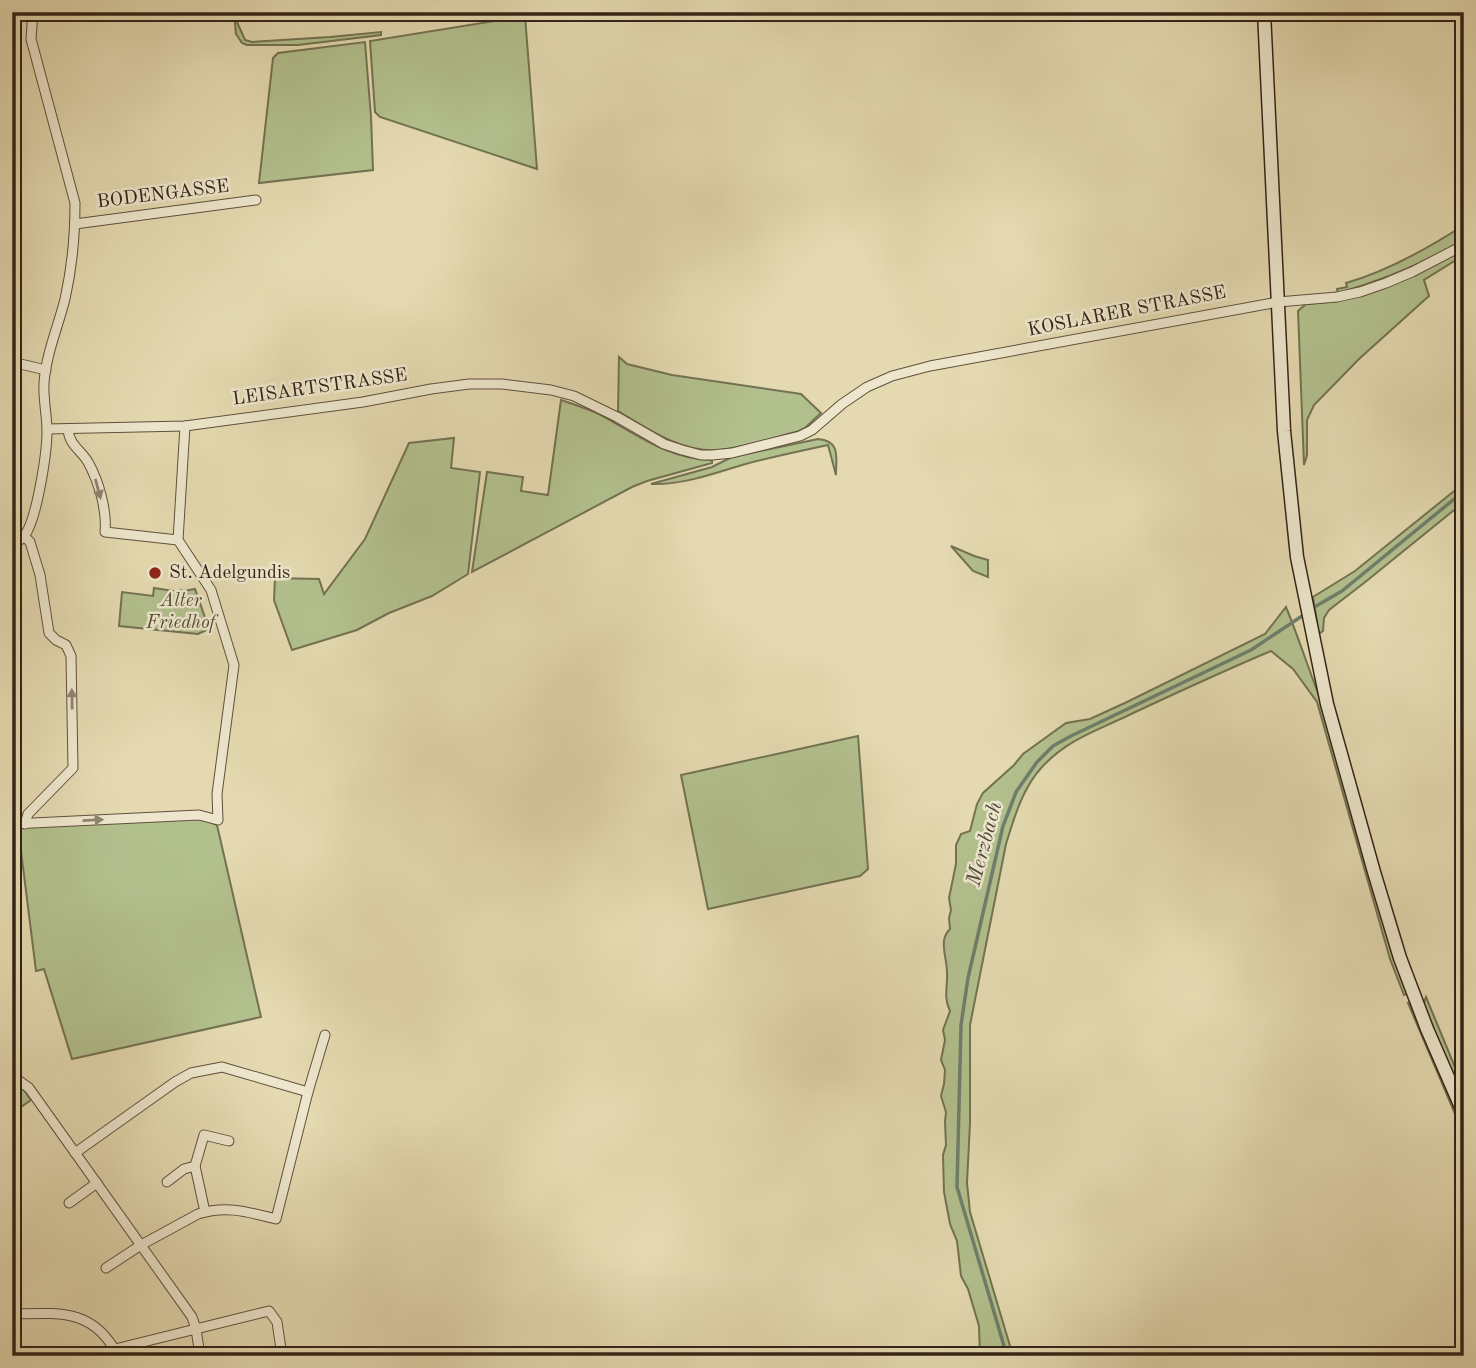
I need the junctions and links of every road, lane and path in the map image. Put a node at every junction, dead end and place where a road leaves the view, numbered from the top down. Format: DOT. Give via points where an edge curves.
graph roads {
  1 [pos="33,12"];
  2 [pos="1264,12"];
  3 [pos="256,200"];
  4 [pos="75,224"];
  5 [pos="1464,245"];
  6 [pos="1278,302"];
  7 [pos="12,362"];
  8 [pos="47,370"];
  9 [pos="185,426"];
  10 [pos="47,429"];
  11 [pos="68,429"];
  12 [pos="806,433"];
  13 [pos="24,536"];
  14 [pos="178,540"];
  15 [pos="12,546"];
  16 [pos="12,824"];
  17 [pos="24,824"];
  18 [pos="325,1035"];
  19 [pos="12,1079"];
  20 [pos="308,1092"];
  21 [pos="1464,1114"];
  22 [pos="229,1141"];
  23 [pos="75,1153"];
  24 [pos="195,1166"];
  25 [pos="167,1182"];
  26 [pos="97,1184"];
  27 [pos="69,1203"];
  28 [pos="205,1212"];
  29 [pos="141,1245"];
  30 [pos="106,1268"];
  31 [pos="12,1314"];
  32 [pos="195,1329"];
  33 [pos="117,1352"];
  34 [pos="200,1356"];
  35 [pos="282,1356"];
  1 -- 4 [label="street" via="31,40 75,203"];
  2 -- 6 [label="main road"];
  3 -- 4 [label="street, BODENGASSE"];
  4 -- 8 [label="street" via="65,298"];
  5 -- 6 [label="street, KOSLARER STRASSE" via="1404,276 1360,292"];
  6 -- 12 [label="street, KOSLARER STRASSE" via="892,376 867,387"];
  6 -- 21 [label="main road" via="1284,431 1297,556 1327,704 1396,945"];
  7 -- 8 [label="street"];
  8 -- 10 [label="street"];
  9 -- 11 [label="street, LEISARTSTRASSE"];
  9 -- 12 [label="street, LEISARTSTRASSE" via="468,384 502,384 573,396 664,444 701,455 732,453"];
  9 -- 14 [label="street"];
  10 -- 11 [label="street, LEISARTSTRASSE"];
  10 -- 13 [label="street" via="45,462"];
  11 -- 14 [label="street, one-way" via="69,439 95,476 105,533"];
  13 -- 15 [label="street"];
  17 -- 13 [label="street, one-way" via="28,814 73,768 71,656 66,645 49,633 40,576"];
  17 -- 14 [label="street, one-way" via="199,815 218,820 217,794 234,665 211,590"];
  16 -- 17 [label="street"];
  18 -- 20 [label="street"];
  19 -- 23 [label="street" via="29,1088"];
  20 -- 23 [label="street" via="222,1067 191,1073"];
  20 -- 28 [label="street" via="276,1219 236,1209"];
  22 -- 24 [label="street" via="204,1135"];
  23 -- 26 [label="street"];
  24 -- 25 [label="street"];
  24 -- 28 [label="street"];
  26 -- 27 [label="street"];
  26 -- 29 [label="street"];
  28 -- 29 [label="street"];
  29 -- 30 [label="street"];
  29 -- 32 [label="street" via="192,1317"];
  31 -- 33 [label="street" via="72,1315 98,1327"];
  32 -- 33 [label="street"];
  32 -- 34 [label="street"];
  32 -- 35 [label="street" via="269,1311 277,1322"];
}
